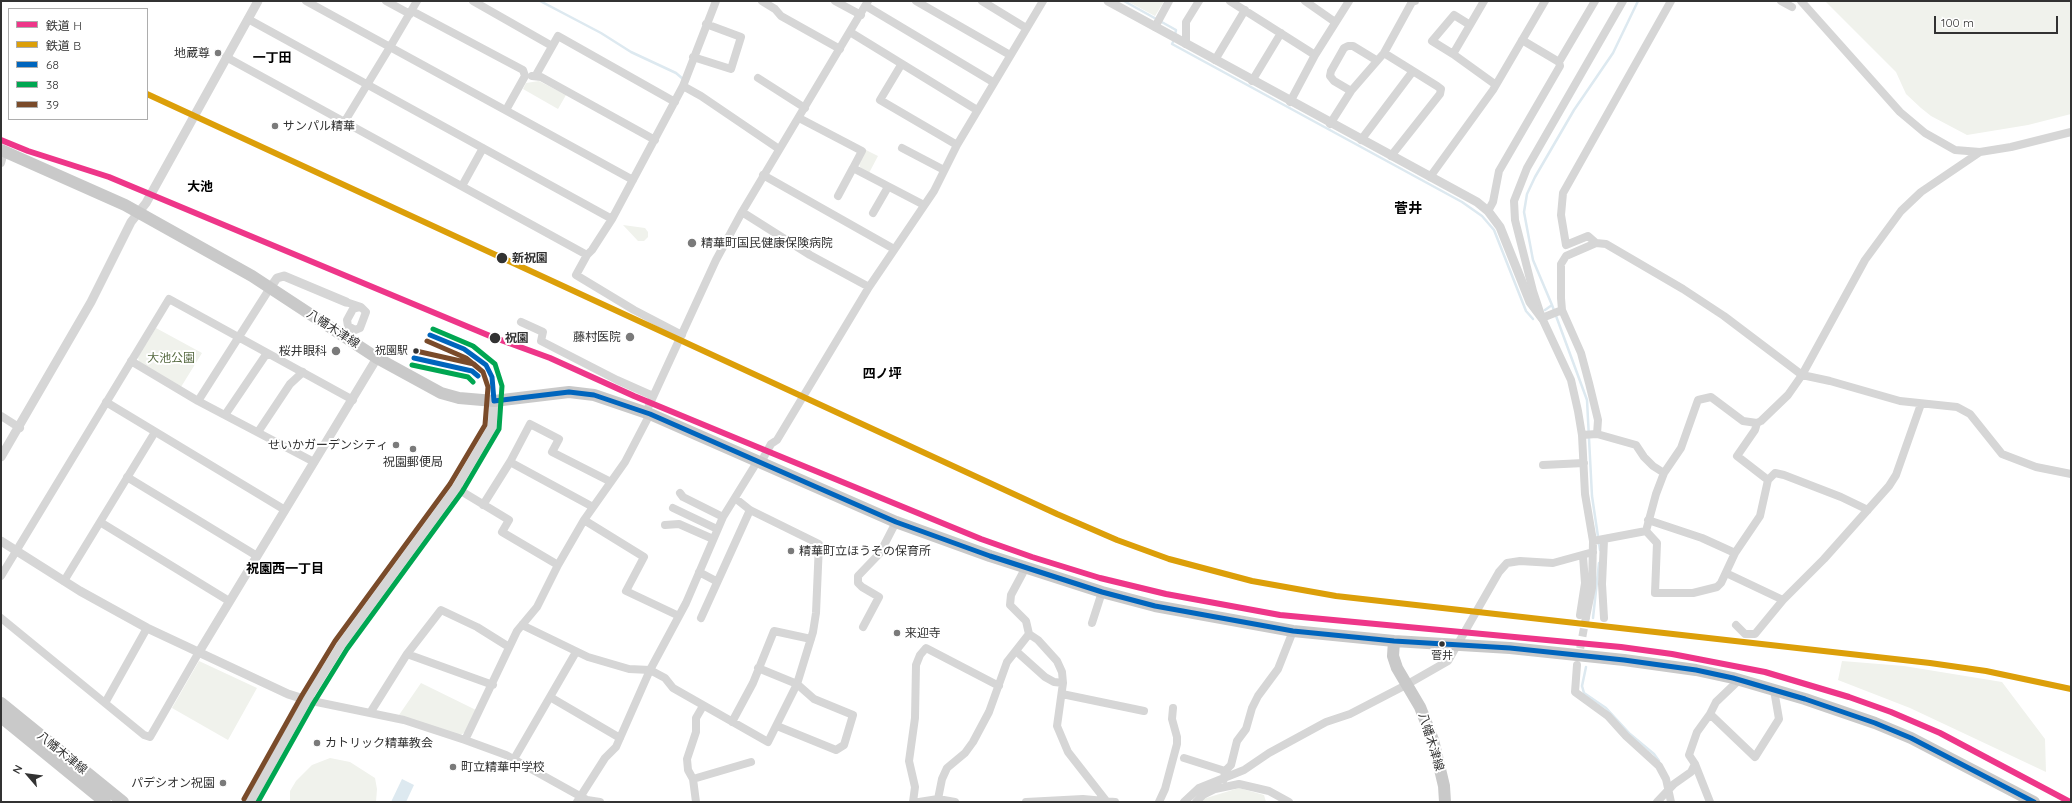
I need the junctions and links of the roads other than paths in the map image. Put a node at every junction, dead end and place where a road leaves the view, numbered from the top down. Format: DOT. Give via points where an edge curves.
graph roads {
  1 [pos="258,1"];
  2 [pos="306,1"];
  3 [pos="386,1"];
  4 [pos="417,1"];
  5 [pos="473,1"];
  6 [pos="716,1"];
  7 [pos="762,1"];
  8 [pos="834,1"];
  9 [pos="916,1"];
  10 [pos="982,1"];
  11 [pos="1043,1"];
  12 [pos="1108,1"];
  13 [pos="1169,1"];
  14 [pos="1198,1"];
  15 [pos="1230,1"];
  16 [pos="1304,1"];
  17 [pos="1349,1"];
  18 [pos="1415,1"];
  19 [pos="1484,1"];
  20 [pos="1545,1"];
  21 [pos="1595,1"];
  22 [pos="1623,1"];
  23 [pos="1671,1"];
  24 [pos="1781,1"];
  25 [pos="1801,1"];
  26 [pos="867,4"];
  27 [pos="1792,7"];
  28 [pos="1245,10"];
  29 [pos="411,13"];
  30 [pos="860,15"];
  31 [pos="248,19"];
  32 [pos="1335,22"];
  33 [pos="706,24"];
  34 [pos="1470,25"];
  35 [pos="1155,26"];
  36 [pos="1026,28"];
  37 [pos="850,32"];
  38 [pos="1281,33"];
  39 [pos="1522,40"];
  40 [pos="1186,44"];
  41 [pos="552,46"];
  42 [pos="390,47"];
  43 [pos="840,49"];
  44 [pos="1384,53"];
  45 [pos="1453,54"];
  46 [pos="1010,55"];
  47 [pos="1315,55"];
  48 [pos="226,57"];
  49 [pos="693,57"];
  50 [pos="1215,60"];
  51 [pos="1376,60"];
  52 [pos="1559,62"];
  53 [pos="901,65"];
  54 [pos="1413,71"];
  55 [pos="536,75"];
  56 [pos="525,76"];
  57 [pos="758,78"];
  58 [pos="1252,81"];
  59 [pos="993,82"];
  60 [pos="368,85"];
  61 [pos="1496,85"];
  62 [pos="683,86"];
  63 [pos="1351,91"];
  64 [pos="675,102"];
  65 [pos="1290,102"];
  66 [pos="805,108"];
  67 [pos="506,110"];
  68 [pos="977,110"];
  69 [pos="799,118"];
  70 [pos="345,121"];
  71 [pos="1330,124"];
  72 [pos="2071,132"];
  73 [pos="655,140"];
  74 [pos="1361,140"];
  75 [pos="957,145"];
  76 [pos="483,148"];
  77 [pos="902,148"];
  78 [pos="779,149"];
  79 [pos="1980,152"];
  80 [pos="2,155"];
  81 [pos="1391,156"];
  82 [pos="853,168"];
  83 [pos="944,170"];
  84 [pos="763,175"];
  85 [pos="1430,177"];
  86 [pos="633,180"];
  87 [pos="462,186"];
  88 [pos="888,187"];
  89 [pos="838,196"];
  90 [pos="924,205"];
  91 [pos="1488,211"];
  92 [pos="137,212"];
  93 [pos="742,212"];
  94 [pos="873,213"];
  95 [pos="612,219"];
  96 [pos="1596,243"];
  97 [pos="894,249"];
  98 [pos="586,257"];
  99 [pos="869,287"];
  100 [pos="270,288"];
  101 [pos="346,302"];
  102 [pos="360,307"];
  103 [pos="1560,311"];
  104 [pos="350,312"];
  105 [pos="1545,317"];
  106 [pos="521,322"];
  107 [pos="682,335"];
  108 [pos="238,338"];
  109 [pos="267,353"];
  110 [pos="377,358"];
  111 [pos="131,361"];
  112 [pos="303,372"];
  113 [pos="1802,375"];
  114 [pos="653,396"];
  115 [pos="352,400"];
  116 [pos="198,401"];
  117 [pos="494,401"];
  118 [pos="106,402"];
  119 [pos="1921,404"];
  120 [pos="648,413"];
  121 [pos="225,415"];
  122 [pos="1,416"];
  123 [pos="1756,423"];
  124 [pos="20,428"];
  125 [pos="155,432"];
  126 [pos="258,432"];
  127 [pos="1596,434"];
  128 [pos="1584,435"];
  129 [pos="1,457"];
  130 [pos="314,462"];
  131 [pos="510,462"];
  132 [pos="758,463"];
  133 [pos="1584,463"];
  134 [pos="1543,465"];
  135 [pos="1664,473"];
  136 [pos="2071,474"];
  137 [pos="127,477"];
  138 [pos="1768,480"];
  139 [pos="611,482"];
  140 [pos="456,488"];
  141 [pos="680,493"];
  142 [pos="735,498"];
  143 [pos="483,505"];
  144 [pos="593,507"];
  145 [pos="673,508"];
  146 [pos="285,510"];
  147 [pos="750,510"];
  148 [pos="1868,510"];
  149 [pos="723,517"];
  150 [pos="584,520"];
  151 [pos="1648,520"];
  152 [pos="100,522"];
  153 [pos="896,522"];
  154 [pos="665,525"];
  155 [pos="717,529"];
  156 [pos="1646,531"];
  157 [pos="713,539"];
  158 [pos="1,541"];
  159 [pos="1599,541"];
  160 [pos="16,551"];
  161 [pos="1593,552"];
  162 [pos="1735,553"];
  163 [pos="258,556"];
  164 [pos="1583,556"];
  165 [pos="558,565"];
  166 [pos="1026,567"];
  167 [pos="699,572"];
  168 [pos="1726,573"];
  169 [pos="1,576"];
  170 [pos="64,581"];
  171 [pos="716,581"];
  172 [pos="1102,592"];
  173 [pos="1783,600"];
  174 [pos="229,601"];
  175 [pos="679,616"];
  176 [pos="1,618"];
  177 [pos="701,618"];
  178 [pos="1604,618"];
  179 [pos="1092,623"];
  180 [pos="522,625"];
  181 [pos="1736,625"];
  182 [pos="864,627"];
  183 [pos="147,628"];
  184 [pos="1293,631"];
  185 [pos="1029,634"];
  186 [pos="811,639"];
  187 [pos="1394,641"];
  188 [pos="1458,646"];
  189 [pos="509,647"];
  190 [pos="1016,651"];
  191 [pos="199,652"];
  192 [pos="576,652"];
  193 [pos="407,654"];
  194 [pos="1577,665"];
  195 [pos="758,668"];
  196 [pos="650,670"];
  197 [pos="1739,680"];
  198 [pos="1063,683"];
  199 [pos="797,684"];
  200 [pos="493,685"];
  201 [pos="1406,685"];
  202 [pos="999,686"];
  203 [pos="1774,690"];
  204 [pos="1062,694"];
  205 [pos="550,697"];
  206 [pos="307,700"];
  207 [pos="104,703"];
  208 [pos="1,704"];
  209 [pos="703,706"];
  210 [pos="1173,708"];
  211 [pos="1144,711"];
  212 [pos="370,713"];
  213 [pos="1710,714"];
  214 [pos="1,717"];
  215 [pos="732,722"];
  216 [pos="777,726"];
  217 [pos="620,738"];
  218 [pos="465,740"];
  219 [pos="1184,758"];
  220 [pos="514,759"];
  221 [pos="751,762"];
  222 [pos="1695,764"];
  223 [pos="1225,770"];
  224 [pos="694,779"];
  225 [pos="1224,779"];
  226 [pos="1668,790"];
  227 [pos="579,799"];
  228 [pos="938,799"];
  229 [pos="105,802"];
  230 [pos="123,802"];
  231 [pos="250,802"];
  232 [pos="600,802"];
  233 [pos="696,802"];
  234 [pos="912,802"];
  235 [pos="919,802"];
  236 [pos="954,802"];
  237 [pos="1026,802"];
  238 [pos="1110,802"];
  239 [pos="1159,802"];
  240 [pos="1184,802"];
  241 [pos="1196,802"];
  242 [pos="1289,802"];
  243 [pos="1445,802"];
  244 [pos="1657,802"];
  245 [pos="1671,802"];
  246 [pos="1710,802"];
  247 [pos="2034,802"];
  1 -- 31 [label="street"];
  2 -- 42 [label="street"];
  3 -- 29 [label="street"];
  4 -- 29 [label="street"];
  5 -- 41 [label="street"];
  6 -- 33 [label="street"];
  7 -- 43 [label="street" via="781,16"];
  8 -- 30 [label="street"];
  9 -- 46 [label="street"];
  10 -- 36 [label="street"];
  11 -- 36 [label="street"];
  12 -- 35 [label="street"];
  13 -- 35 [label="street"];
  14 -- 40 [label="street" via="1186,22"];
  15 -- 28 [label="street"];
  16 -- 32 [label="street"];
  17 -- 32 [label="street"];
  18 -- 44 [label="street" via="1412,2"];
  19 -- 34 [label="street"];
  20 -- 39 [label="street"];
  21 -- 52 [label="street"];
  22 -- 105 [label="street" via="1527,168 1514,201 1515,220"];
  23 -- 96 [label="street" via="1563,193 1560,215 1566,245 1588,236"];
  24 -- 27 [label="street"];
  25 -- 79 [label="street" via="1900,112 1925,133 1955,150"];
  26 -- 30 [label="street"];
  26 -- 59 [label="street"];
  28 -- 38 [label="street"];
  28 -- 50 [label="street"];
  29 -- 42 [label="street"];
  29 -- 56 [label="street" via="523,70"];
  30 -- 37 [label="street"];
  31 -- 48 [label="street"];
  31 -- 60 [label="street"];
  32 -- 47 [label="street"];
  33 -- 49 [label="street"];
  33 -- 49 [label="street" via="741,37 731,69"];
  34 -- 45 [label="street"];
  34 -- 45 [label="street" via="1454,15 1432,41"];
  35 -- 40 [label="street"];
  36 -- 46 [label="street"];
  37 -- 43 [label="street"];
  37 -- 53 [label="street"];
  38 -- 47 [label="street"];
  38 -- 58 [label="street"];
  39 -- 52 [label="street"];
  39 -- 61 [label="street"];
  40 -- 50 [label="street"];
  41 -- 55 [label="street"];
  41 -- 64 [label="street" via="558,36"];
  42 -- 60 [label="street"];
  42 -- 67 [label="street"];
  43 -- 66 [label="street"];
  44 -- 51 [label="street"];
  44 -- 54 [label="street"];
  45 -- 61 [label="street"];
  46 -- 59 [label="street"];
  47 -- 65 [label="street"];
  48 -- 70 [label="street"];
  48 -- 92 [label="street" via="146,204"];
  49 -- 62 [label="street"];
  50 -- 58 [label="street"];
  51 -- 63 [label="street"];
  51 -- 63 [label="street" via="1354,46 1344,48 1330,76"];
  52 -- 91 [label="street" via="1560,66 1499,171 1493,202"];
  53 -- 68 [label="street"];
  53 -- 75 [label="street" via="880,100"];
  54 -- 74 [label="street"];
  54 -- 81 [label="street" via="1441,89 1440,94"];
  55 -- 56 [label="street"];
  55 -- 73 [label="street"];
  56 -- 67 [label="street"];
  57 -- 66 [label="street"];
  58 -- 65 [label="street"];
  59 -- 68 [label="street"];
  60 -- 70 [label="street"];
  60 -- 76 [label="street"];
  61 -- 85 [label="street"];
  62 -- 64 [label="street"];
  62 -- 78 [label="street"];
  63 -- 71 [label="street"];
  64 -- 73 [label="street"];
  65 -- 71 [label="street"];
  66 -- 69 [label="street"];
  67 -- 86 [label="street"];
  68 -- 75 [label="street"];
  69 -- 78 [label="street"];
  69 -- 82 [label="street" via="862,151"];
  70 -- 87 [label="street"];
  71 -- 74 [label="street"];
  72 -- 79 [label="street"];
  73 -- 86 [label="street"];
  74 -- 81 [label="street"];
  75 -- 83 [label="street"];
  76 -- 87 [label="street"];
  76 -- 95 [label="street"];
  77 -- 83 [label="street"];
  78 -- 84 [label="street"];
  79 -- 113 [label="street" via="1921,192 1901,211 1865,260"];
  80 -- 92 [label="main road, 八幡木津線" via="88,188"];
  81 -- 85 [label="street"];
  82 -- 88 [label="street"];
  82 -- 89 [label="street"];
  83 -- 90 [label="street"];
  84 -- 93 [label="street"];
  84 -- 97 [label="street"];
  85 -- 91 [label="street"];
  86 -- 95 [label="street"];
  87 -- 98 [label="street"];
  88 -- 90 [label="street"];
  88 -- 94 [label="street"];
  90 -- 97 [label="street"];
  91 -- 105 [label="street" via="1500,227 1530,302"];
  92 -- 100 [label="main road, 八幡木津線"];
  92 -- 124 [label="street" via="91,302"];
  93 -- 99 [label="street" via="810,255"];
  93 -- 107 [label="street" via="716,260"];
  95 -- 98 [label="street"];
  96 -- 103 [label="street" via="1566,256 1561,264"];
  96 -- 113 [label="street" via="1606,244 1683,289 1724,316"];
  97 -- 99 [label="street"];
  98 -- 107 [label="street" via="576,275"];
  99 -- 132 [label="street" via="777,440 771,444"];
  100 -- 101 [label="street" via="277,278 284,276"];
  100 -- 108 [label="street"];
  100 -- 110 [label="main road, 八幡木津線"];
  101 -- 102 [label="street"];
  101 -- 104 [label="street"];
  102 -- 104 [label="street" via="355,307"];
  102 -- 104 [label="street" via="365,310 366,316 357,330 348,326"];
  103 -- 105 [label="street"];
  103 -- 127 [label="street" via="1583,360 1598,420"];
  105 -- 128 [label="street" via="1571,380"];
  106 -- 114 [label="street" via="543,332 541,341"];
  107 -- 114 [label="street"];
  108 -- 109 [label="street"];
  108 -- 111 [label="street" via="169,299"];
  108 -- 116 [label="street"];
  109 -- 112 [label="street"];
  109 -- 121 [label="street"];
  110 -- 115 [label="street"];
  110 -- 117 [label="main road, 八幡木津線" via="441,393 459,398"];
  111 -- 116 [label="street"];
  111 -- 118 [label="street"];
  112 -- 115 [label="street"];
  112 -- 126 [label="street" via="290,384"];
  113 -- 119 [label="street" via="1900,401"];
  113 -- 123 [label="street" via="1788,395"];
  114 -- 120 [label="street"];
  115 -- 130 [label="street"];
  116 -- 121 [label="street"];
  117 -- 120 [label="main road, 八幡木津線" via="578,392"];
  117 -- 140 [label="street" via="492,427"];
  118 -- 125 [label="street"];
  118 -- 160 [label="street"];
  119 -- 136 [label="street" via="1963,410 1970,414 2002,454 2036,467"];
  119 -- 148 [label="street" via="1896,476"];
  120 -- 132 [label="main road, 八幡木津線"];
  120 -- 139 [label="street" via="633,449"];
  121 -- 126 [label="street"];
  122 -- 124 [label="street"];
  123 -- 135 [label="street" via="1743,421 1711,397 1698,400 1681,448"];
  123 -- 138 [label="street" via="1755,430 1737,456"];
  124 -- 129 [label="street"];
  125 -- 137 [label="street"];
  125 -- 146 [label="street"];
  126 -- 130 [label="street"];
  127 -- 128 [label="street"];
  127 -- 135 [label="street" via="1636,445 1644,457"];
  128 -- 133 [label="street"];
  130 -- 146 [label="street"];
  131 -- 139 [label="street" via="530,424 559,439 552,452"];
  131 -- 143 [label="street"];
  131 -- 144 [label="street"];
  132 -- 142 [label="street"];
  132 -- 153 [label="main road, 八幡木津線"];
  133 -- 134 [label="street"];
  133 -- 159 [label="street" via="1585,494"];
  135 -- 151 [label="street"];
  137 -- 152 [label="street"];
  137 -- 163 [label="street"];
  138 -- 148 [label="street" via="1775,473 1784,475"];
  138 -- 162 [label="street" via="1760,516"];
  139 -- 144 [label="street"];
  140 -- 143 [label="street"];
  140 -- 206 [label="street" via="355,626"];
  141 -- 149 [label="street"];
  142 -- 147 [label="street"];
  142 -- 149 [label="street"];
  143 -- 165 [label="street" via="509,520 502,532"];
  144 -- 150 [label="street"];
  145 -- 155 [label="street"];
  146 -- 163 [label="street"];
  147 -- 171 [label="street"];
  147 -- 186 [label="street" via="819,544 816,613"];
  148 -- 173 [label="street"];
  149 -- 155 [label="street"];
  150 -- 165 [label="street"];
  150 -- 175 [label="street" via="644,557 626,591"];
  151 -- 156 [label="street"];
  151 -- 162 [label="street" via="1702,538"];
  152 -- 170 [label="street"];
  152 -- 174 [label="street"];
  153 -- 166 [label="main road, 八幡木津線"];
  153 -- 182 [label="street" via="880,553 858,576 858,582 862,587 879,597"];
  154 -- 157 [label="street" via="679,524"];
  155 -- 157 [label="street"];
  156 -- 159 [label="street"];
  156 -- 168 [label="street" via="1657,543 1654,593 1693,593 1717,587"];
  157 -- 167 [label="street"];
  158 -- 160 [label="street"];
  159 -- 161 [label="street"];
  159 -- 178 [label="street"];
  160 -- 169 [label="street"];
  160 -- 170 [label="street"];
  161 -- 164 [label="street"];
  161 -- 164 [label="street" via="1592,588 1583,616"];
  162 -- 168 [label="street"];
  163 -- 174 [label="street"];
  164 -- 188 [label="street" via="1553,563 1507,563 1499,572"];
  165 -- 180 [label="street" via="537,607"];
  166 -- 172 [label="main road, 八幡木津線"];
  166 -- 185 [label="street" via="1011,595 1010,605 1026,621"];
  167 -- 171 [label="street"];
  167 -- 175 [label="street"];
  168 -- 173 [label="street"];
  170 -- 183 [label="street"];
  171 -- 177 [label="street"];
  172 -- 179 [label="street"];
  172 -- 184 [label="main road, 八幡木津線" via="1155,606"];
  173 -- 181 [label="street" via="1755,634 1745,634"];
  174 -- 191 [label="street"];
  175 -- 196 [label="street"];
  176 -- 207 [label="street"];
  180 -- 189 [label="street"];
  180 -- 192 [label="street"];
  183 -- 191 [label="street"];
  183 -- 207 [label="street"];
  184 -- 187 [label="main road, 八幡木津線"];
  184 -- 223 [label="street" via="1278,669 1252,708 1246,729 1237,741 1231,766"];
  185 -- 190 [label="street"];
  185 -- 198 [label="street" via="1057,661"];
  186 -- 195 [label="street" via="774,632"];
  186 -- 199 [label="street"];
  187 -- 188 [label="main road, 八幡木津線"];
  187 -- 201 [label="main road, 八幡木津線" via="1393,656"];
  188 -- 197 [label="main road, 八幡木津線" via="1510,648 1653,663"];
  188 -- 201 [label="street" via="1448,661"];
  189 -- 193 [label="street" via="477,627 441,610"];
  189 -- 200 [label="street"];
  190 -- 198 [label="street" via="1045,677"];
  190 -- 202 [label="street" via="1007,662"];
  191 -- 206 [label="street" via="288,694"];
  191 -- 207 [label="street" via="150,737"];
  192 -- 196 [label="street" via="629,669"];
  192 -- 205 [label="street"];
  193 -- 200 [label="street"];
  193 -- 212 [label="street"];
  194 -- 226 [label="street" via="1575,692 1608,716 1659,766"];
  195 -- 199 [label="street"];
  195 -- 215 [label="street" via="753,683"];
  196 -- 209 [label="street"];
  196 -- 217 [label="street"];
  197 -- 203 [label="main road, 八幡木津線"];
  197 -- 213 [label="street" via="1716,702"];
  198 -- 204 [label="street"];
  199 -- 216 [label="street"];
  199 -- 216 [label="street" via="814,699 854,715 844,745 836,750"];
  200 -- 218 [label="street"];
  201 -- 225 [label="street" via="1269,752 1244,770"];
  201 -- 243 [label="main road, 八幡木津線" via="1420,707 1433,740 1444,786"];
  202 -- 228 [label="street" via="973,742 947,768"];
  202 -- 234 [label="street" via="926,648 920,655 916,665 915,718 909,761 915,787"];
  203 -- 213 [label="street" via="1779,719 1756,757"];
  203 -- 247 [label="main road, 八幡木津線" via="1911,738"];
  204 -- 211 [label="street"];
  204 -- 238 [label="street" via="1057,726 1068,752"];
  205 -- 217 [label="street"];
  205 -- 220 [label="street"];
  206 -- 212 [label="street"];
  206 -- 231 [label="street"];
  208 -- 230 [label="main road, 八幡木津線"];
  209 -- 215 [label="street"];
  209 -- 224 [label="street" via="696,718 696,732 687,753 688,770"];
  210 -- 239 [label="street" via="1172,719 1178,737 1177,744"];
  212 -- 218 [label="street" via="404,720"];
  213 -- 222 [label="street" via="1697,732 1689,755"];
  214 -- 229 [label="main road, 八幡木津線"];
  215 -- 216 [label="street" via="768,742"];
  217 -- 227 [label="street" via="616,748 605,758"];
  218 -- 220 [label="street"];
  219 -- 223 [label="street"];
  220 -- 227 [label="street"];
  221 -- 224 [label="street"];
  222 -- 226 [label="street" via="1690,772"];
  222 -- 246 [label="street"];
  223 -- 225 [label="street"];
  224 -- 233 [label="street"];
  225 -- 240 [label="street" via="1198,788"];
  226 -- 244 [label="street"];
  226 -- 245 [label="street"];
  227 -- 232 [label="street"];
  228 -- 235 [label="street"];
  228 -- 236 [label="street"];
  237 -- 238 [label="street" via="1083,799"];
  241 -- 242 [label="street" via="1215,789 1239,784 1269,790"];
}
